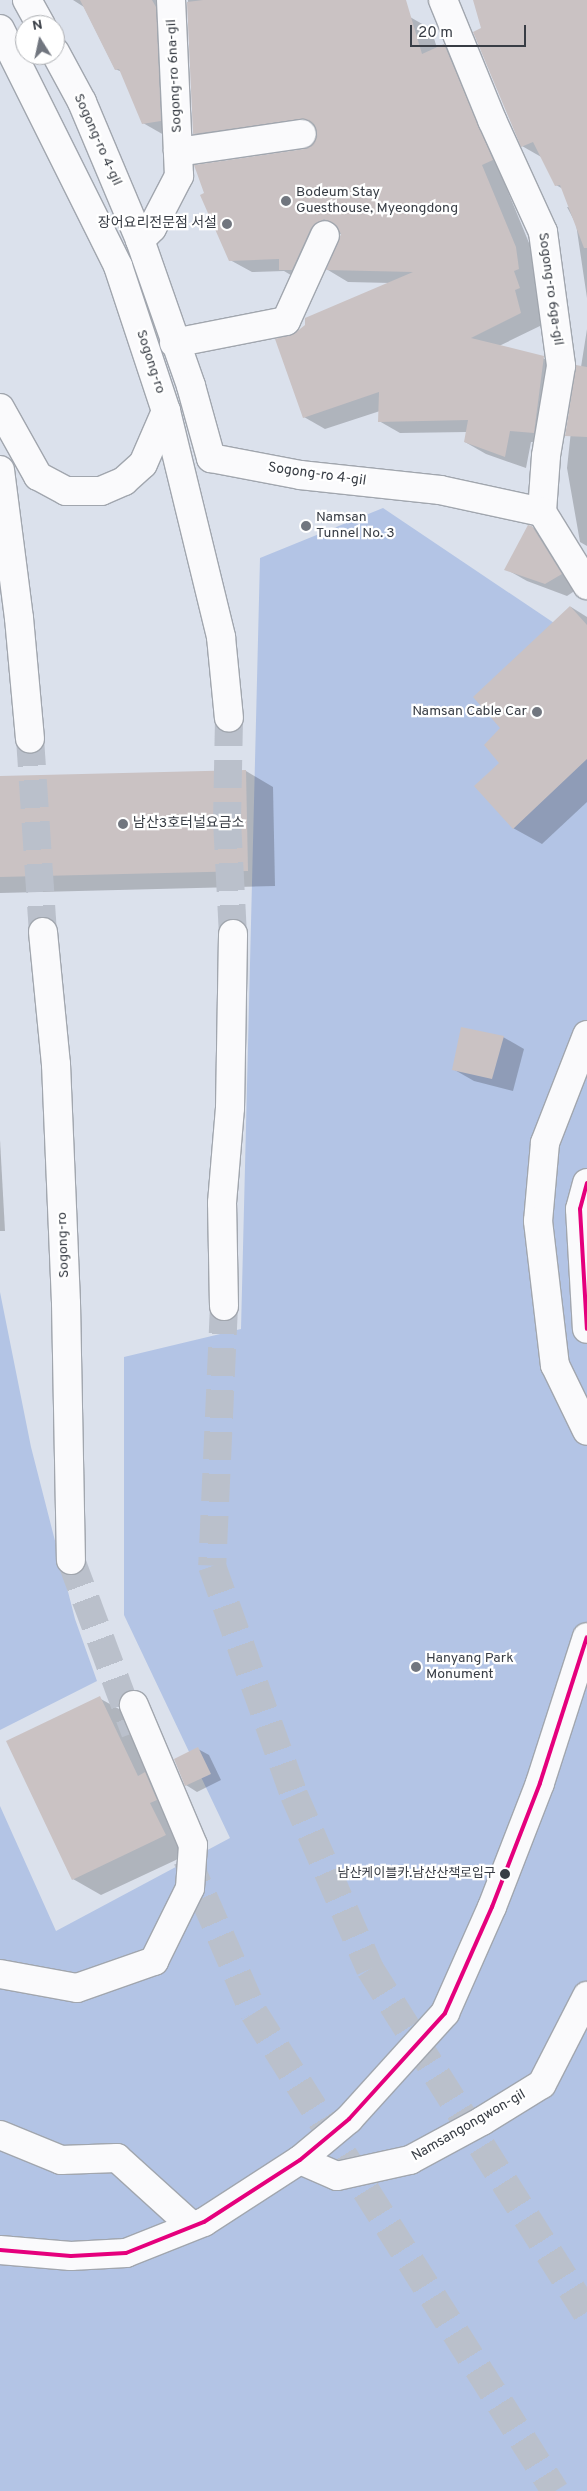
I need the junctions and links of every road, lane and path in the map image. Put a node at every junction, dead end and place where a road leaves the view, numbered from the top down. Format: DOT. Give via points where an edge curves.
graph roads {
  1 [pos="27,0"];
  2 [pos="171,0"];
  3 [pos="443,0"];
  4 [pos="35,15"];
  5 [pos="0,29"];
  6 [pos="62,65"];
  7 [pos="302,134"];
  8 [pos="178,152"];
  9 [pos="325,235"];
  10 [pos="140,240"];
  11 [pos="174,343"];
  12 [pos="0,408"];
  13 [pos="166,411"];
  14 [pos="0,470"];
  15 [pos="542,512"];
  16 [pos="587,585"];
  17 [pos="229,718"];
  18 [pos="30,738"];
  19 [pos="43,932"];
  20 [pos="233,934"];
  21 [pos="587,1035"];
  22 [pos="587,1183"];
  23 [pos="224,1306"];
  24 [pos="587,1329"];
  25 [pos="587,1431"];
  26 [pos="71,1560"];
  27 [pos="587,1638"];
  28 [pos="134,1705"];
  29 [pos="0,1974"];
  30 [pos="587,1996"];
  31 [pos="0,2135"];
  32 [pos="300,2160"];
  33 [pos="192,2226"];
  34 [pos="0,2250"];
  1 -- 4 [label="street"];
  2 -- 8 [label="street, Sogong-ro 6na-gil"];
  3 -- 15 [label="street, Sogong-ro 6ga-gil" via="492,120 543,232 561,366 546,456"];
  5 -- 13 [label="street, Sogong-ro" via="118,266"];
  6 -- 10 [label="street, Sogong-ro 4-gil" via="82,102"];
  7 -- 8 [label="street, Sogong-ro 6na-gil"];
  8 -- 10 [label="street, Sogong-ro 6na-gil" via="179,176 152,228"];
  9 -- 11 [label="street" via="286,322"];
  10 -- 11 [label="street, Sogong-ro 4-gil"];
  11 -- 15 [label="street, Sogong-ro 4-gil" via="191,386 211,458 300,475 440,490"];
  12 -- 13 [label="street" via="38,476 66,491 101,491 124,481 143,464"];
  13 -- 17 [label="street, Sogong-ro" via="221,637"];
  14 -- 18 [label="street"];
  15 -- 16 [label="street"];
  19 -- 26 [label="street, Sogong-ro" via="56,1064 66,1303"];
  20 -- 23 [label="street" via="230,1108 222,1203"];
  21 -- 25 [label="street" via="546,1143 538,1221 555,1365"];
  22 -- 24 [label="street" via="580,1210"];
  27 -- 32 [label="street" via="540,1783 492,1907 445,2013 349,2119"];
  28 -- 29 [label="street" via="193,1845 190,1888 154,1962 77,1988"];
  30 -- 32 [label="street, Namsangongwon-gil" via="542,2084 482,2121 400,2162 337,2176"];
  31 -- 33 [label="street" via="61,2160 117,2158"];
  32 -- 33 [label="street"];
  33 -- 34 [label="street" via="126,2253 71,2256"];
}
